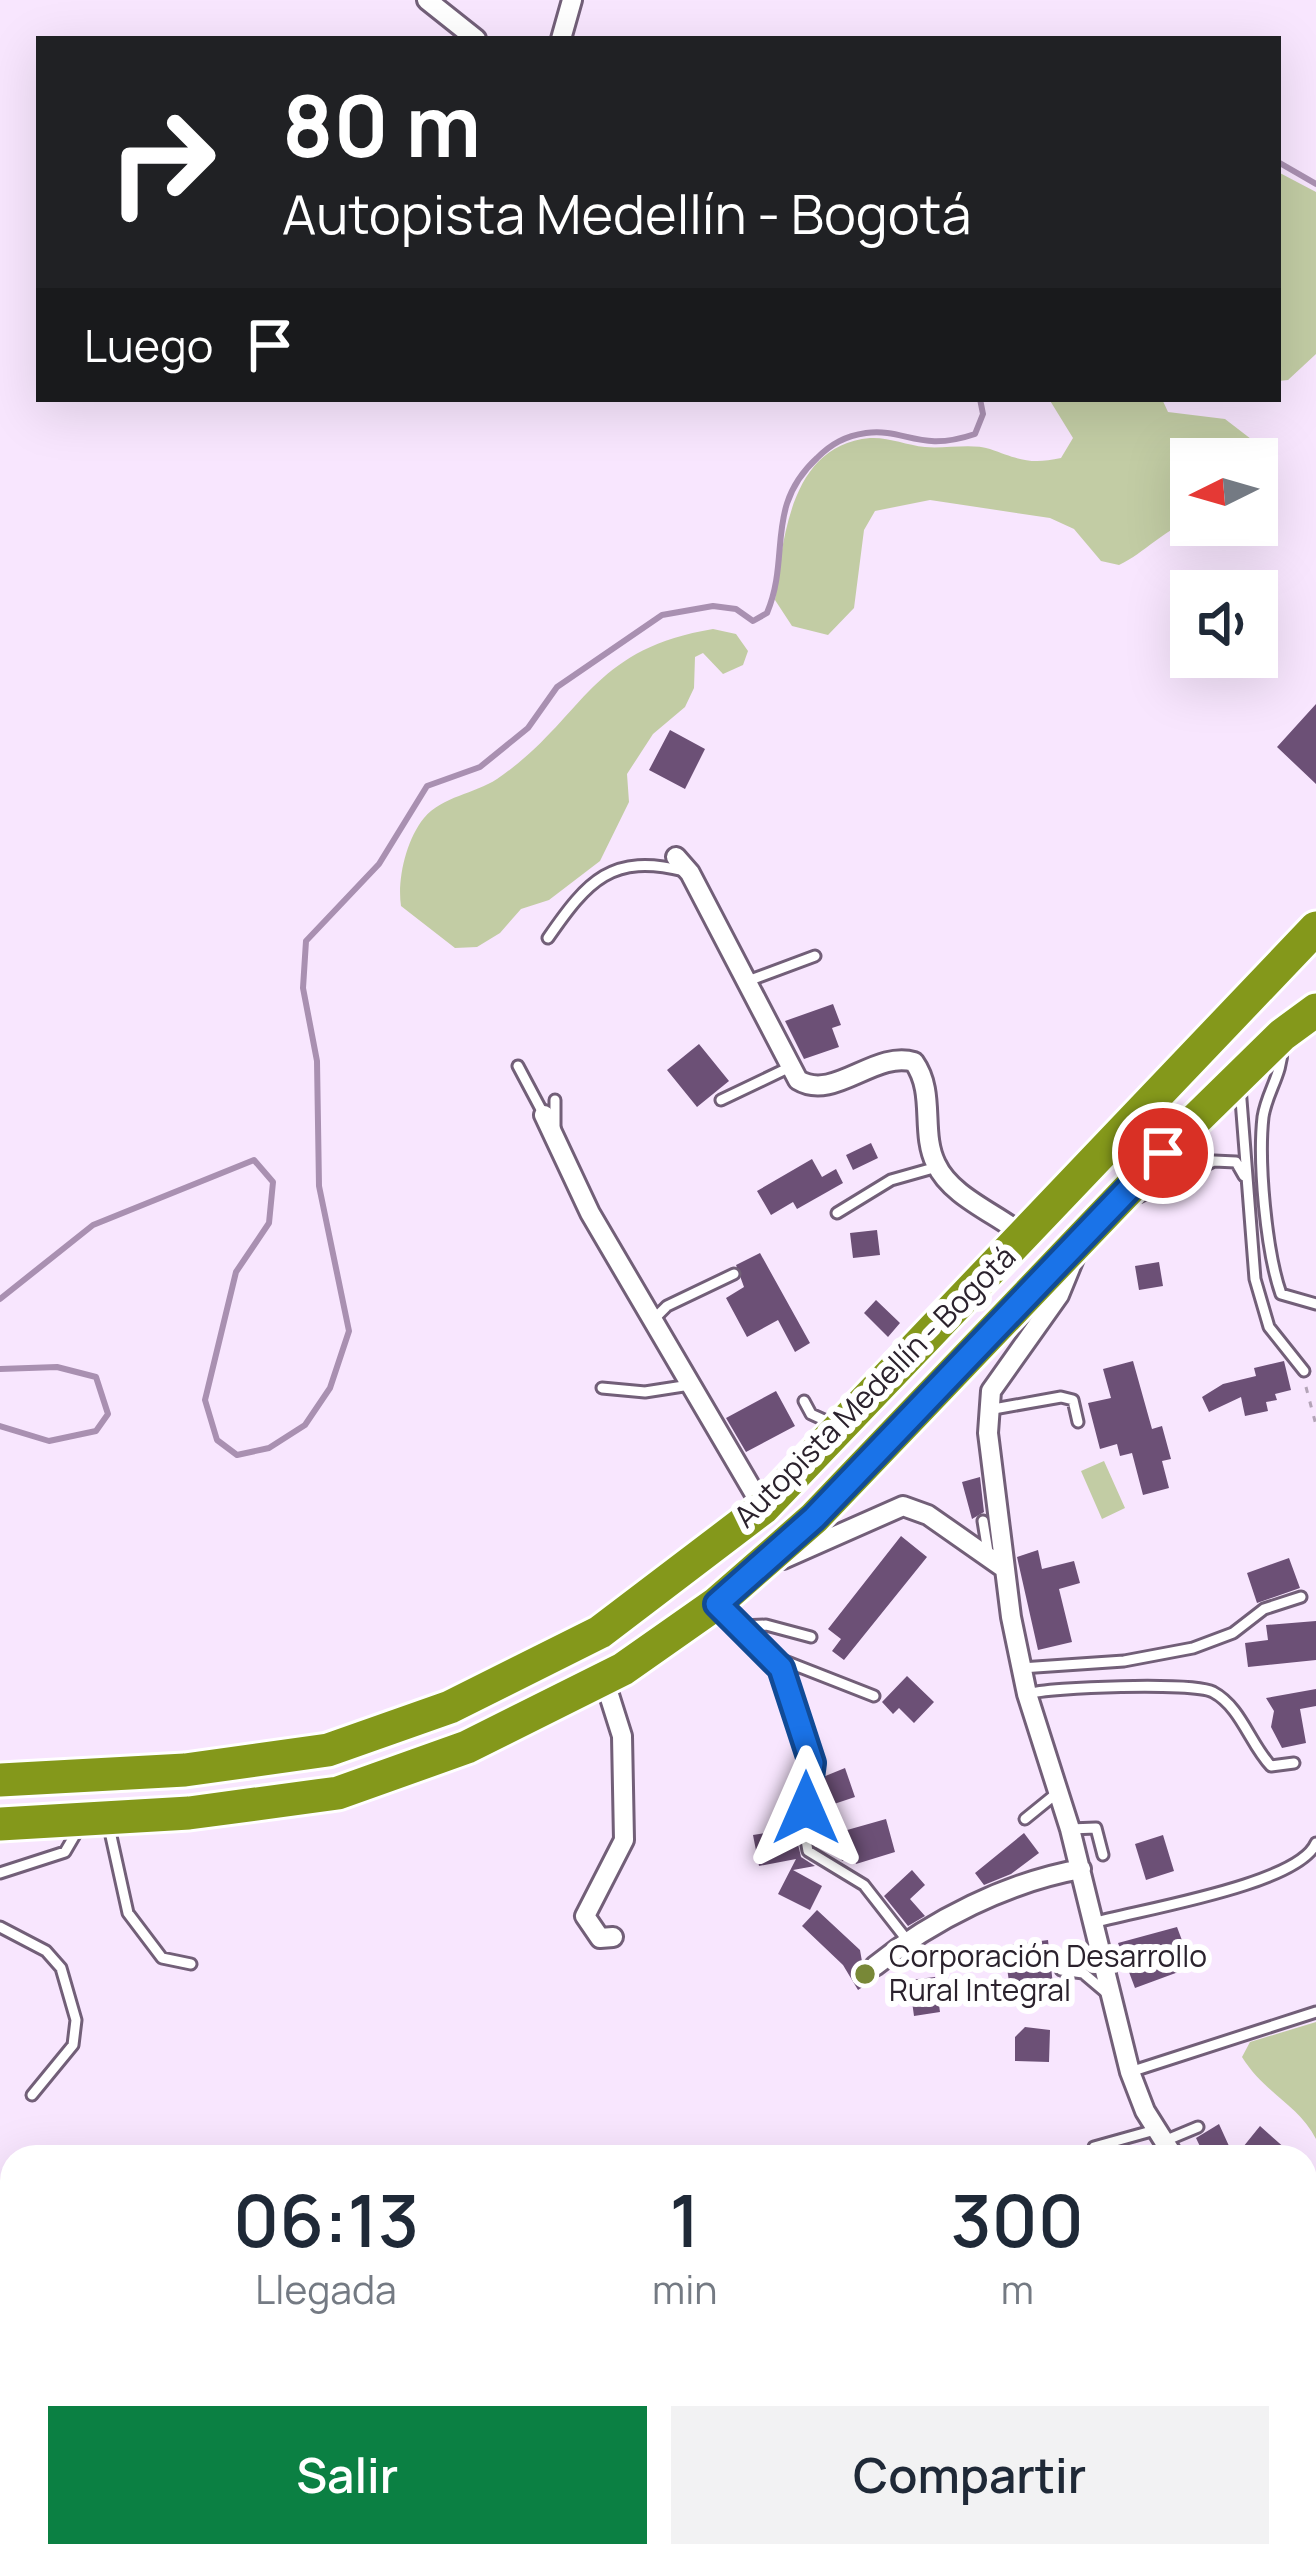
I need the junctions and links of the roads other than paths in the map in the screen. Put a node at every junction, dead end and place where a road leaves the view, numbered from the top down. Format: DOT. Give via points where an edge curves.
graph roads {
  1 [pos="427,0"];
  2 [pos="572,0"];
  3 [pos="472,36"];
  4 [pos="562,36"];
  5 [pos="683,865"];
  6 [pos="1316,928"];
  7 [pos="548,938"];
  8 [pos="814,956"];
  9 [pos="745,982"];
  10 [pos="1316,1010"];
  11 [pos="1282,1035"];
  12 [pos="518,1066"];
  13 [pos="788,1068"];
  14 [pos="1239,1076"];
  15 [pos="721,1100"];
  16 [pos="549,1107"];
  17 [pos="937,1168"];
  18 [pos="1246,1180"];
  19 [pos="1112,1208"];
  20 [pos="837,1213"];
  21 [pos="1024,1236"];
  22 [pos="1083,1238"];
  23 [pos="734,1274"];
  24 [pos="1316,1304"];
  25 [pos="652,1321"];
  26 [pos="1304,1372"];
  27 [pos="690,1385"];
  28 [pos="602,1388"];
  29 [pos="803,1401"];
  30 [pos="988,1410"];
  31 [pos="1078,1422"];
  32 [pos="844,1426"];
  33 [pos="763,1508"];
  34 [pos="982,1521"];
  35 [pos="997,1563"];
  36 [pos="757,1571"];
  37 [pos="1301,1597"];
  38 [pos="728,1615"];
  39 [pos="811,1637"];
  40 [pos="777,1658"];
  41 [pos="1021,1668"];
  42 [pos="604,1679"];
  43 [pos="1027,1694"];
  44 [pos="874,1696"];
  45 [pos="1294,1763"];
  46 [pos="0,1780"];
  47 [pos="1058,1793"];
  48 [pos="94,1819"];
  49 [pos="1025,1819"];
  50 [pos="0,1824"];
  51 [pos="1070,1829"];
  52 [pos="1316,1843"];
  53 [pos="1103,1855"];
  54 [pos="1081,1869"];
  55 [pos="0,1873"];
  56 [pos="1093,1923"];
  57 [pos="0,1927"];
  58 [pos="613,1937"];
  59 [pos="907,1940"];
  60 [pos="191,1964"];
  61 [pos="874,1966"];
  62 [pos="1061,1970"];
  63 [pos="1109,1995"];
  64 [pos="1316,2012"];
  65 [pos="1130,2072"];
  66 [pos="32,2095"];
  67 [pos="1198,2127"];
  68 [pos="1164,2143"];
  69 [pos="1117,2145"];
  1 -- 3 [label="street"];
  2 -- 4 [label="street"];
  5 -- 7 [label="lane" via="620,866"];
  5 -- 9 [label="street"];
  6 -- 21 [label="highway, Autopista Medellín - Bogotá"];
  8 -- 9 [label="lane"];
  9 -- 13 [label="street"];
  10 -- 11 [label="highway, Autopista Medellín - Bogotá"];
  11 -- 14 [label="highway, Autopista Medellín - Bogotá"];
  11 -- 24 [label="lane" via="1283,1067 1264,1112 1270,1241 1281,1294"];
  12 -- 16 [label="lane"];
  13 -- 15 [label="lane"];
  13 -- 17 [label="street" via="814,1086 887,1060 914,1062 924,1079"];
  14 -- 18 [label="lane"];
  14 -- 19 [label="highway, Autopista Medellín - Bogotá"];
  16 -- 25 [label="street" via="553,1134"];
  17 -- 20 [label="lane" via="891,1180"];
  17 -- 21 [label="street"];
  18 -- 19 [label="lane" via="1235,1162 1214,1160"];
  18 -- 26 [label="lane" via="1260,1304"];
  19 -- 22 [label="highway, Autopista Medellín - Bogotá"];
  21 -- 32 [label="highway, Autopista Medellín - Bogotá"];
  22 -- 30 [label="street" via="1059,1295 998,1377"];
  22 -- 36 [label="highway, Autopista Medellín - Bogotá"];
  23 -- 25 [label="lane"];
  25 -- 27 [label="street"];
  27 -- 28 [label="lane"];
  27 -- 33 [label="street"];
  29 -- 32 [label="lane" via="820,1421"];
  30 -- 31 [label="lane" via="1061,1396 1073,1400"];
  30 -- 35 [label="street"];
  32 -- 33 [label="highway, Autopista Medellín - Bogotá"];
  33 -- 46 [label="highway, Autopista Medellín - Bogotá" via="600,1632 450,1707 328,1750 184,1770"];
  34 -- 35 [label="lane"];
  35 -- 36 [label="street" via="903,1506"];
  35 -- 41 [label="street"];
  36 -- 38 [label="highway, Autopista Medellín - Bogotá"];
  37 -- 41 [label="lane" via="1193,1648"];
  38 -- 39 [label="lane"];
  38 -- 40 [label="lane"];
  38 -- 42 [label="highway, Autopista Medellín - Bogotá"];
  40 -- 44 [label="lane"];
  40 -- 59 [label="lane" via="812,1763 808,1851 864,1885"];
  41 -- 43 [label="street"];
  42 -- 48 [label="highway, Autopista Medellín - Bogotá" via="467,1747 338,1793"];
  42 -- 58 [label="street" via="622,1736 624,1840 585,1916 600,1938"];
  43 -- 45 [label="lane" via="1053,1686 1213,1692 1271,1766"];
  43 -- 47 [label="street"];
  47 -- 49 [label="lane"];
  47 -- 51 [label="street"];
  48 -- 50 [label="highway, Autopista Medellín - Bogotá"];
  48 -- 55 [label="lane" via="65,1852"];
  48 -- 60 [label="lane" via="128,1913 162,1958"];
  51 -- 53 [label="lane" via="1096,1828"];
  51 -- 54 [label="street"];
  52 -- 56 [label="lane" via="1305,1859 1221,1892"];
  54 -- 56 [label="street"];
  54 -- 59 [label="street" via="1040,1879"];
  56 -- 63 [label="street"];
  57 -- 66 [label="lane" via="61,1968 76,2020 74,2045"];
  59 -- 61 [label="street"];
  62 -- 63 [label="lane" via="1083,1973"];
  63 -- 65 [label="street"];
  64 -- 65 [label="lane"];
  65 -- 68 [label="street"];
  67 -- 68 [label="lane"];
  68 -- 69 [label="lane"];
}
